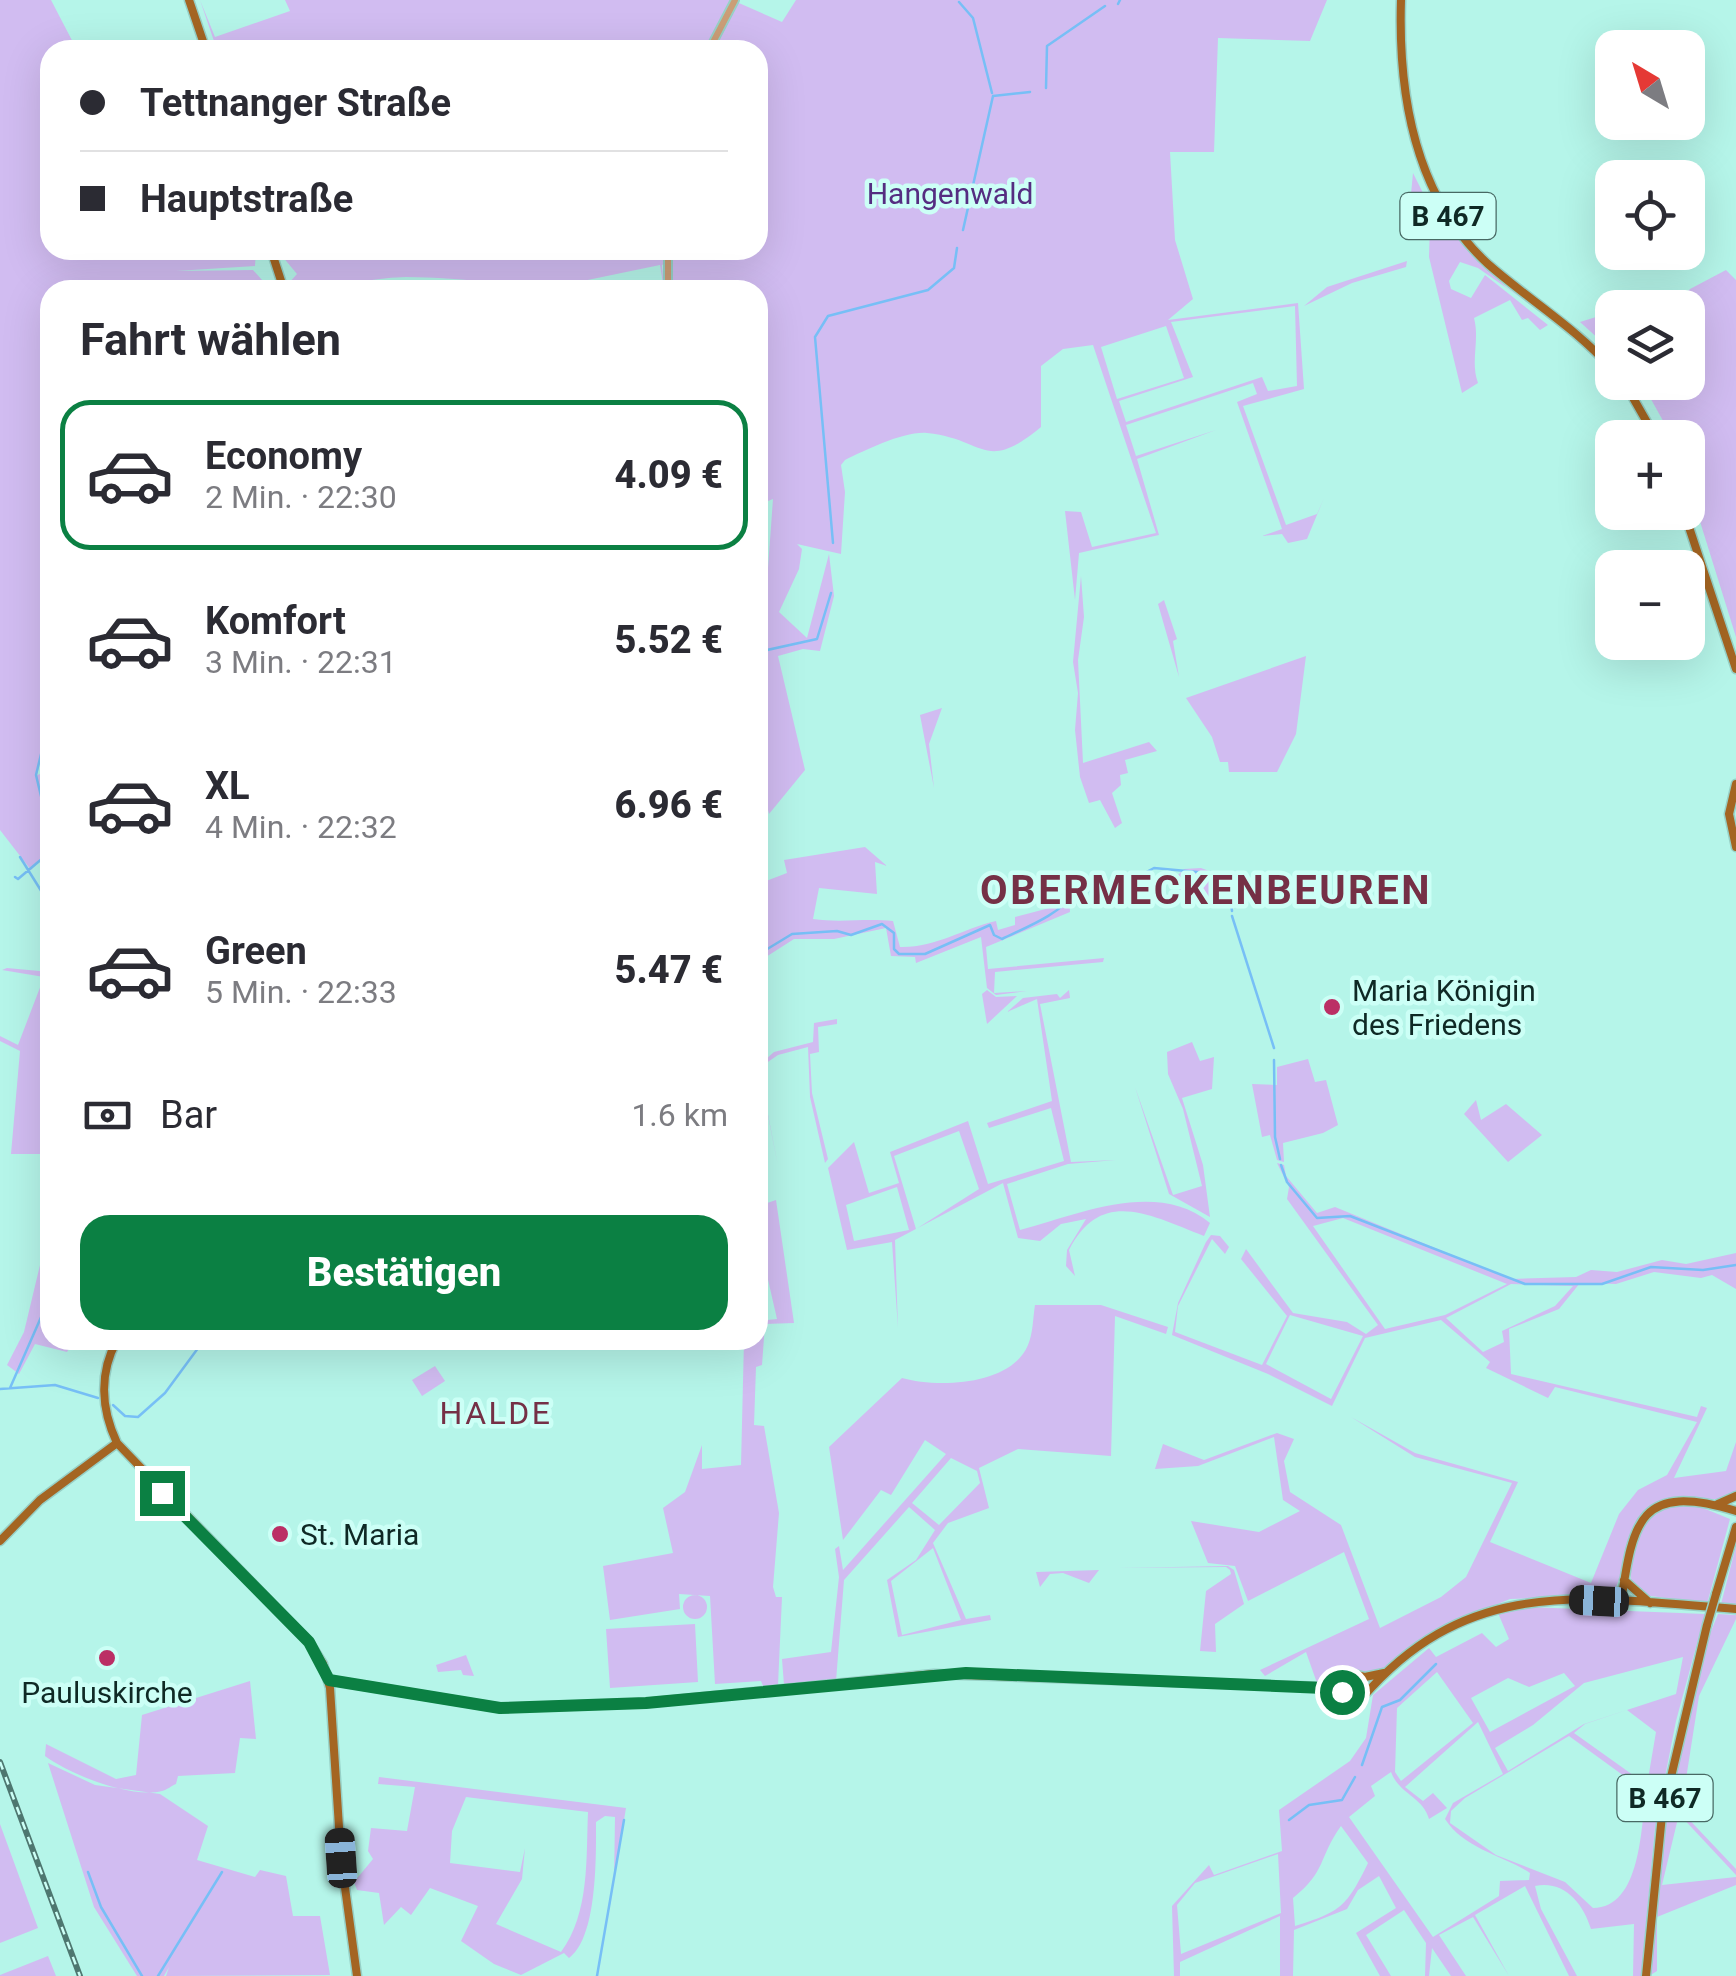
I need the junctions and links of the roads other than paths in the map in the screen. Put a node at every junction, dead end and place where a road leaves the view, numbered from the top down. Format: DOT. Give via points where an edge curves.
graph roads {
  1 [pos="188,0"];
  2 [pos="736,0"];
  3 [pos="1401,0"];
  4 [pos="202,40"];
  5 [pos="714,40"];
  6 [pos="1595,354"];
  7 [pos="1690,530"];
  8 [pos="1736,670"];
  9 [pos="1736,784"];
  10 [pos="1736,847"];
  11 [pos="114,1350"];
  12 [pos="117,1443"];
  13 [pos="1736,1496"];
  14 [pos="1715,1504"];
  15 [pos="1736,1511"];
  16 [pos="1736,1527"];
  17 [pos="0,1541"];
  18 [pos="1624,1580"];
  19 [pos="1621,1602"];
  20 [pos="1650,1603"];
  21 [pos="1736,1609"];
  22 [pos="1388,1672"];
  23 [pos="1365,1677"];
  24 [pos="329,1680"];
  25 [pos="1345,1681"];
  26 [pos="1324,1688"];
  27 [pos="1369,1689"];
  28 [pos="1347,1694"];
  29 [pos="356,1976"];
  30 [pos="1646,1976"];
  1 -- 4 [label="main road"];
  2 -- 5 [label="street"];
  3 -- 6 [label="main road, B 467" via="1408,113 1442,207 1478,254"];
  7 -- 8 [label="main road"];
  9 -- 10 [label="main road" via="1729,814"];
  11 -- 12 [label="main road" via="104,1382 108,1425"];
  12 -- 17 [label="main road" via="40,1500"];
  12 -- 24 [label="main road" via="309,1642"];
  13 -- 14 [label="main road"];
  14 -- 15 [label="main road"];
  14 -- 18 [label="main road" via="1677,1501 1648,1514 1632,1534"];
  16 -- 30 [label="main road, B 467, bridge" via="1662,1815"];
  18 -- 19 [label="main road"];
  18 -- 20 [label="main road"];
  19 -- 20 [label="main road"];
  19 -- 22 [label="main road" via="1544,1599 1498,1607 1435,1636"];
  20 -- 21 [label="main road"];
  22 -- 23 [label="main road"];
  22 -- 27 [label="main road"];
  23 -- 25 [label="main road" via="1354,1674"];
  23 -- 27 [label="main road"];
  24 -- 26 [label="main road" via="500,1708 630,1704 966,1673"];
  24 -- 29 [label="main road"];
  25 -- 26 [label="main road"];
  25 -- 28 [label="main road"];
  26 -- 28 [label="main road"];
  27 -- 28 [label="main road" via="1360,1698"];
}
